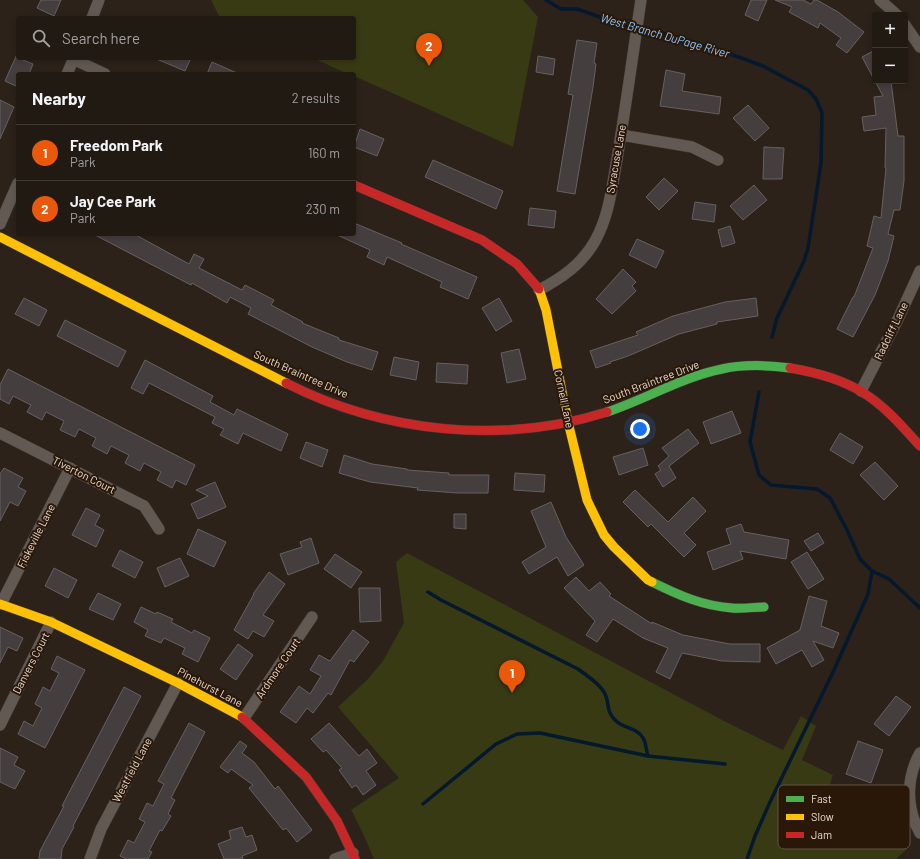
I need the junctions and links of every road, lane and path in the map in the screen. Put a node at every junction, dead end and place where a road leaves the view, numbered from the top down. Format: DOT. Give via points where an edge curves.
graph roads {
  1 [pos="100,0"];
  2 [pos="641,0"];
  3 [pos="880,0"];
  4 [pos="894,12"];
  5 [pos="93,16"];
  6 [pos="908,29"];
  7 [pos="920,47"];
  8 [pos="74,60"];
  9 [pos="76,60"];
  10 [pos="68,72"];
  11 [pos="102,72"];
  12 [pos="621,135"];
  13 [pos="718,160"];
  14 [pos="356,186"];
  15 [pos="16,188"];
  16 [pos="0,224"];
  17 [pos="0,237"];
  18 [pos="920,271"];
  19 [pos="539,290"];
  20 [pos="861,391"];
  21 [pos="568,422"];
  22 [pos="0,433"];
  23 [pos="920,446"];
  24 [pos="70,468"];
  25 [pos="159,529"];
  26 [pos="0,604"];
  27 [pos="764,607"];
  28 [pos="312,617"];
  29 [pos="51,622"];
  30 [pos="178,683"];
  31 [pos="244,718"];
  32 [pos="0,724"];
  33 [pos="920,753"];
  34 [pos="910,786"];
  35 [pos="910,801"];
  36 [pos="920,833"];
  37 [pos="354,856"];
  38 [pos="90,859"];
  39 [pos="335,859"];
  1 -- 5 [label="street"];
  2 -- 12 [label="street, Syracuse Lane"];
  3 -- 4 [label="street"];
  6 -- 7 [label="street"];
  8 -- 10 [label="street"];
  9 -- 11 [label="street"];
  12 -- 13 [label="street" via="692,147"];
  12 -- 19 [label="street, Syracuse Lane" via="608,208 595,242 569,272"];
  14 -- 19 [label="street, Cornell Lane" via="482,240 517,264"];
  15 -- 16 [label="street"];
  17 -- 21 [label="street, South Braintree Drive" via="292,386 348,409 406,423 471,430 504,430"];
  18 -- 20 [label="street, Radcliff Lane"];
  19 -- 21 [label="street, Cornell Lane" via="546,310"];
  20 -- 21 [label="street, South Braintree Drive" via="798,370 778,366 740,366 708,372 623,407"];
  20 -- 23 [label="street, South Braintree Drive" via="891,414"];
  21 -- 27 [label="street, Cornell Lane" via="587,500 594,516 614,547 648,580 701,603 733,608"];
  22 -- 24 [label="street, Tiverton Court"];
  24 -- 25 [label="street, Tiverton Court" via="144,506"];
  24 -- 26 [label="street, Fiskeville Lane"];
  26 -- 29 [label="street, Pinehurst Lane"];
  28 -- 31 [label="street, Ardmore Court"];
  29 -- 30 [label="street, Pinehurst Lane"];
  29 -- 32 [label="street, Danvers Court"];
  30 -- 31 [label="street, Pinehurst Lane"];
  30 -- 38 [label="street, Westfield Lane" via="100,829"];
  31 -- 37 [label="street, Pinehurst Lane" via="306,777 337,821"];
  33 -- 34 [label="street"];
  35 -- 36 [label="street" via="911,811"];
  37 -- 39 [label="street"];
}
